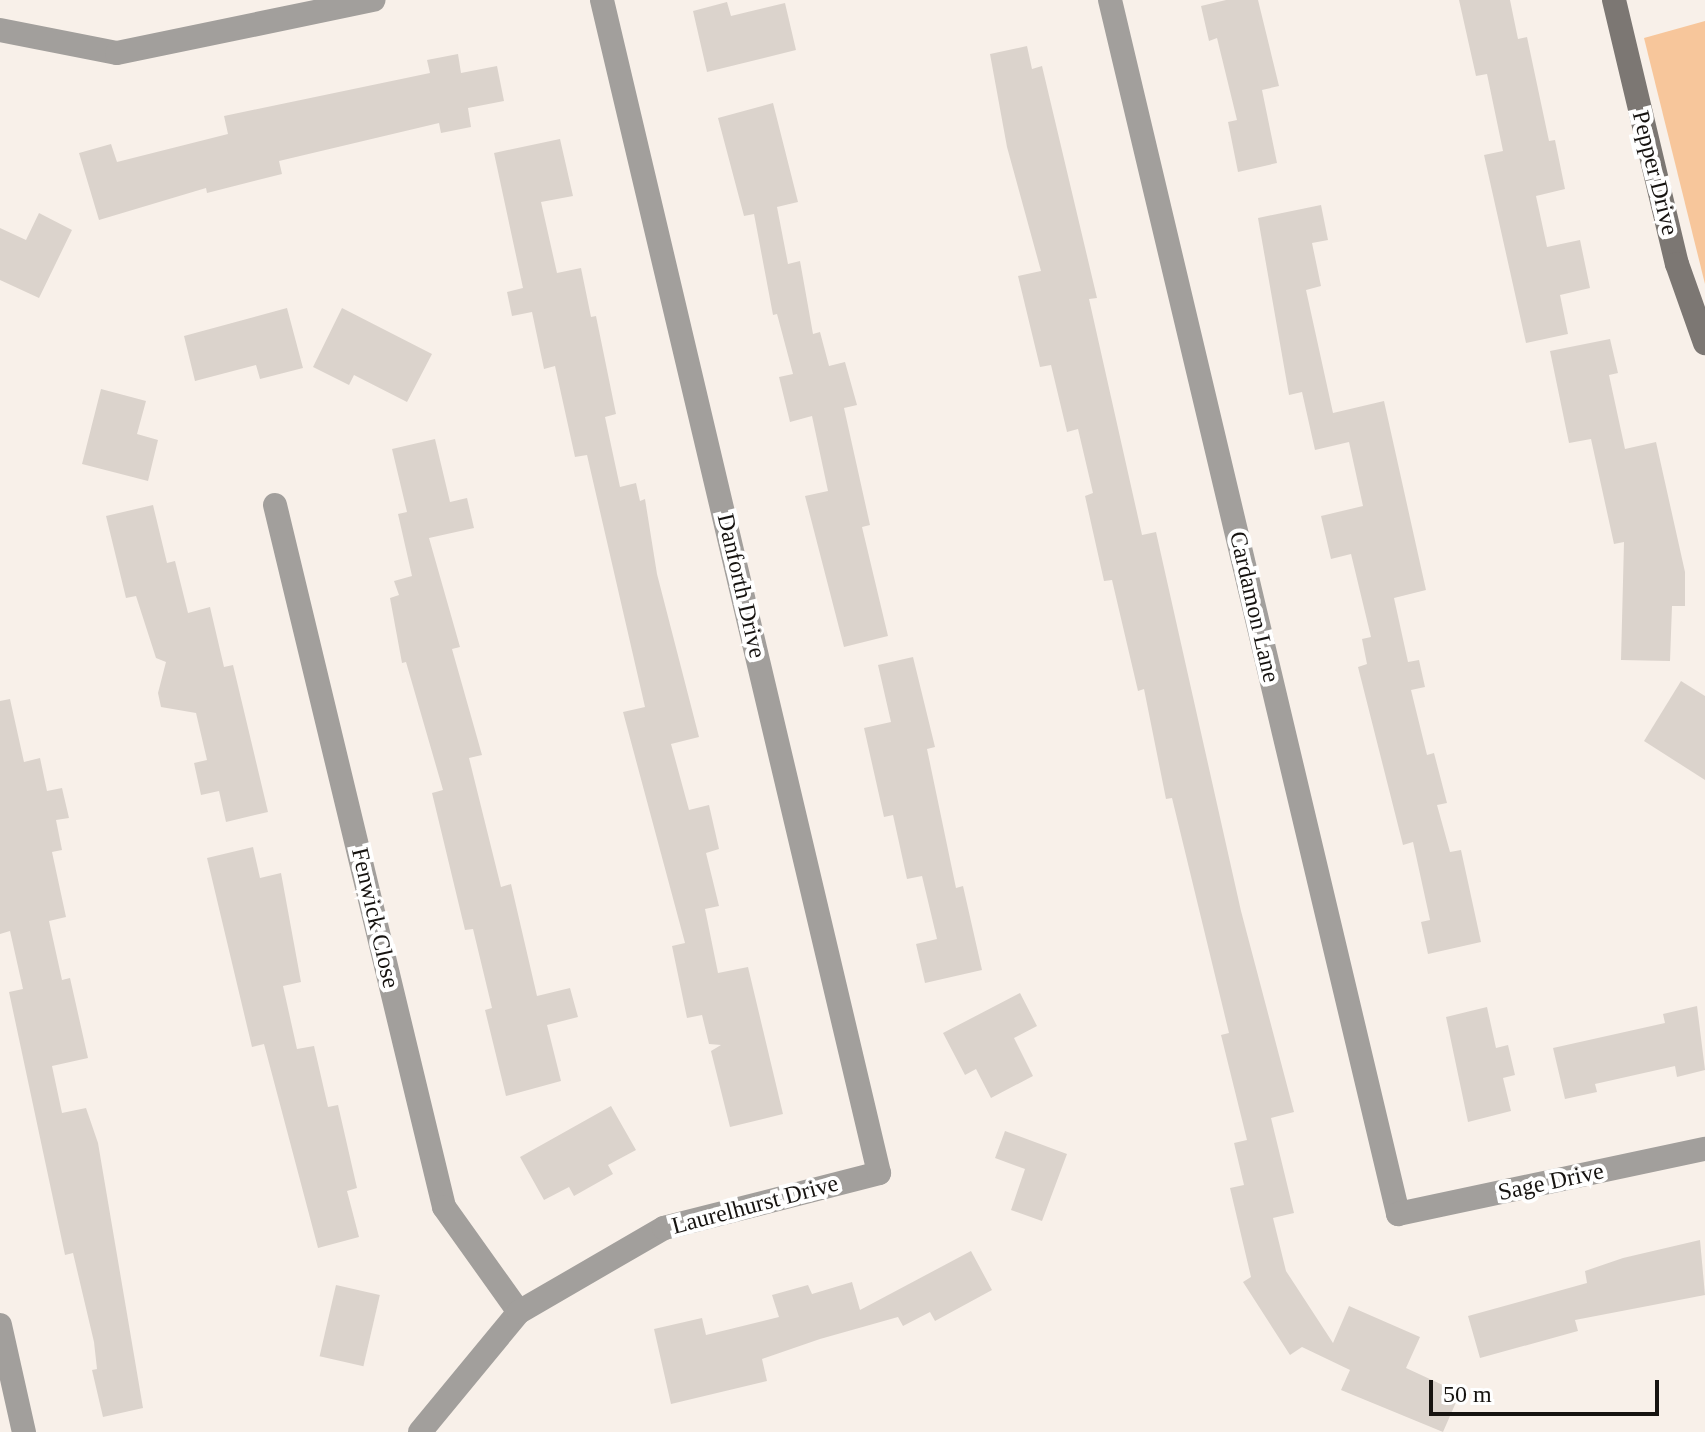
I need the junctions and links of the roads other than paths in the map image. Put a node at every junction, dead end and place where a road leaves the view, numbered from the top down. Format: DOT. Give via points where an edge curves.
graph roads {
  1 [pos="370,0"];
  2 [pos="602,0"];
  3 [pos="1110,0"];
  4 [pos="1614,0"];
  5 [pos="0,30"];
  6 [pos="1705,343"];
  7 [pos="275,505"];
  8 [pos="1705,1149"];
  9 [pos="879,1173"];
  10 [pos="1398,1214"];
  11 [pos="519,1312"];
  12 [pos="0,1325"];
  13 [pos="24,1432"];
  14 [pos="420,1432"];
  1 -- 5 [label="street" via="117,53"];
  2 -- 9 [label="street, Danforth Drive"];
  3 -- 10 [label="street, Cardamon Lane"];
  4 -- 6 [label="street, Pepper Drive" via="1677,264"];
  7 -- 11 [label="street, Fenwick Close" via="444,1207"];
  8 -- 10 [label="street, Sage Drive"];
  9 -- 11 [label="street, Laurelhurst Drive" via="664,1228"];
  11 -- 14 [label="street, Laurelhurst Drive"];
  12 -- 13 [label="street"];
}
